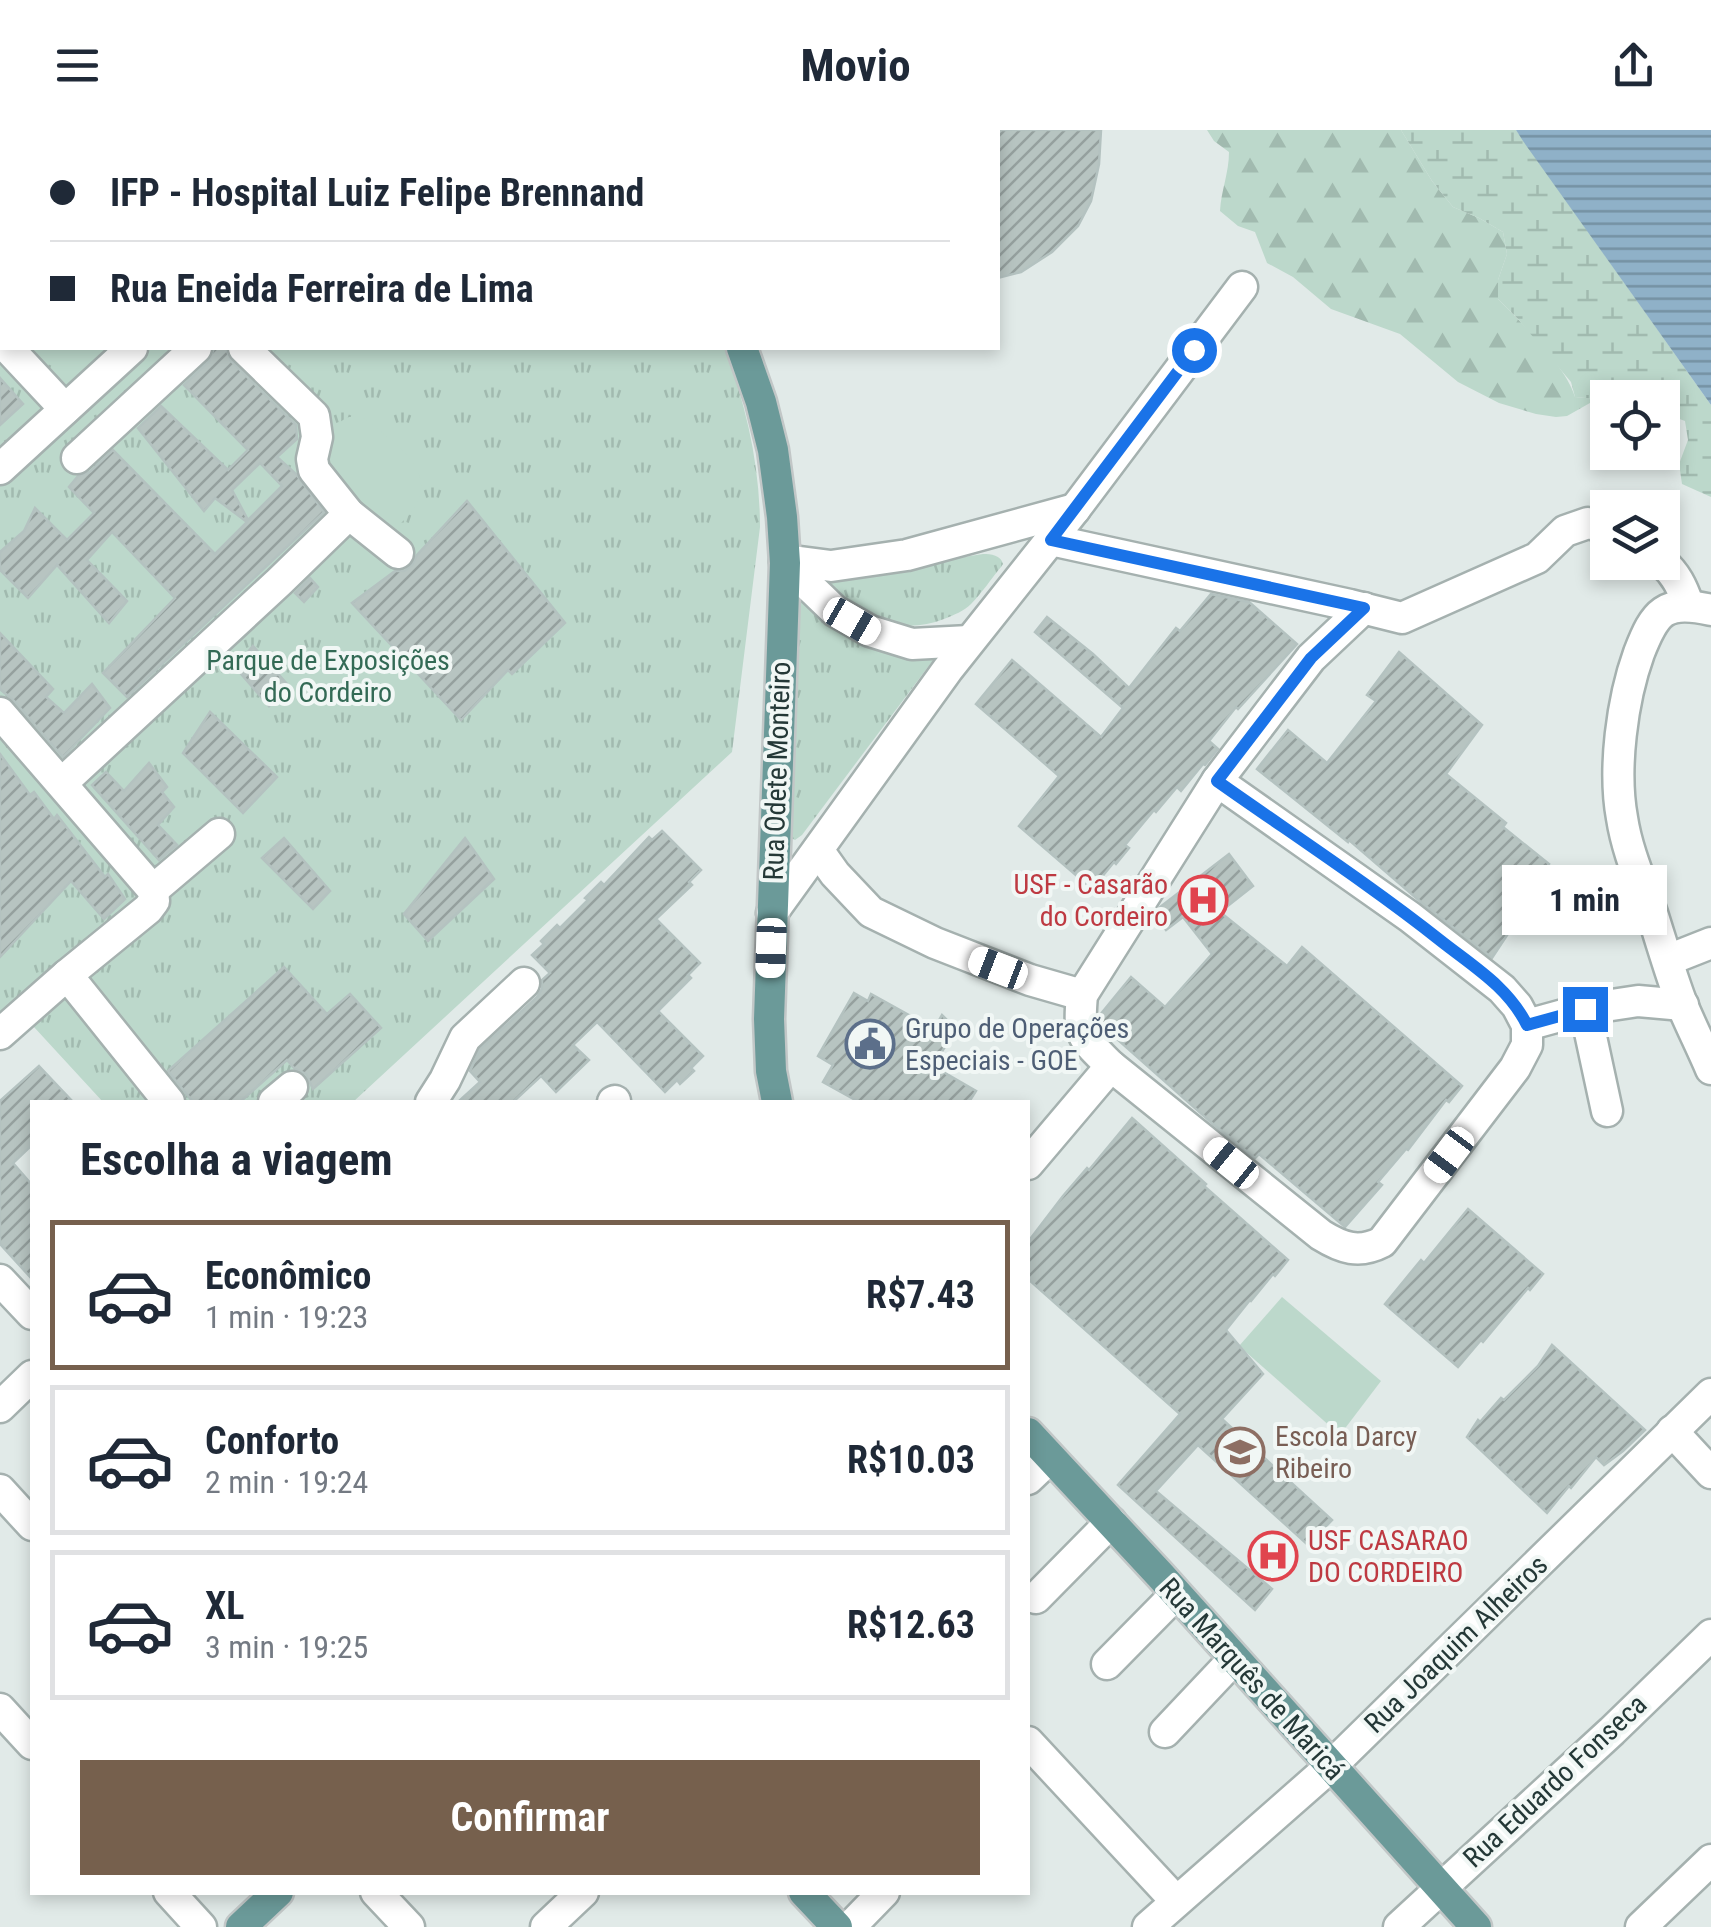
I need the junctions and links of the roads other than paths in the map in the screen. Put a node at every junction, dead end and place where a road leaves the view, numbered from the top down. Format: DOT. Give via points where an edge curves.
graph roads {
  1 [pos="1242,287"];
  2 [pos="10,350"];
  3 [pos="130,350"];
  4 [pos="194,350"];
  5 [pos="246,350"];
  6 [pos="743,350"];
  7 [pos="65,409"];
  8 [pos="77,458"];
  9 [pos="0,469"];
  10 [pos="1075,510"];
  11 [pos="349,514"];
  12 [pos="1590,524"];
  13 [pos="1051,540"];
  14 [pos="398,553"];
  15 [pos="785,561"];
  16 [pos="1678,580"];
  17 [pos="1699,607"];
  18 [pos="1364,608"];
  19 [pos="969,641"];
  20 [pos="4,726"];
  21 [pos="1217,781"];
  22 [pos="62,782"];
  23 [pos="219,834"];
  24 [pos="818,850"];
  25 [pos="153,890"];
  26 [pos="772,913"];
  27 [pos="1711,942"];
  28 [pos="1668,960"];
  29 [pos="67,976"];
  30 [pos="524,983"];
  31 [pos="1082,995"];
  32 [pos="1683,1005"];
  33 [pos="1585,1009"];
  34 [pos="11,1024"];
  35 [pos="1527,1025"];
  36 [pos="1111,1066"];
  37 [pos="1711,1069"];
  38 [pos="167,1100"];
  39 [pos="432,1100"];
  40 [pos="777,1100"];
  41 [pos="1607,1111"];
  42 [pos="1030,1162"];
  43 [pos="0,1280"];
  44 [pos="30,1312"];
  45 [pos="30,1378"];
  46 [pos="1711,1394"];
  47 [pos="0,1407"];
  48 [pos="1672,1431"];
  49 [pos="1030,1435"];
  50 [pos="1050,1458"];
  51 [pos="1711,1473"];
  52 [pos="1030,1478"];
  53 [pos="0,1490"];
  54 [pos="1110,1522"];
  55 [pos="30,1523"];
  56 [pos="1176,1594"];
  57 [pos="1036,1598"];
  58 [pos="1711,1635"];
  59 [pos="1234,1659"];
  60 [pos="1106,1664"];
  61 [pos="0,1710"];
  62 [pos="1166,1732"];
  63 [pos="30,1737"];
  64 [pos="1030,1747"];
  65 [pos="1330,1767"];
  66 [pos="1711,1860"];
  67 [pos="1440,1889"];
  68 [pos="172,1895"];
  69 [pos="275,1895"];
  70 [pos="379,1895"];
  71 [pos="580,1895"];
  72 [pos="807,1895"];
  73 [pos="881,1895"];
  74 [pos="1176,1901"];
  75 [pos="200,1927"];
  76 [pos="241,1927"];
  77 [pos="410,1927"];
  78 [pos="546,1927"];
  79 [pos="837,1927"];
  80 [pos="850,1927"];
  81 [pos="1148,1927"];
  82 [pos="1399,1927"];
  83 [pos="1476,1927"];
  84 [pos="1642,1927"];
  1 -- 10 [label="street"];
  2 -- 7 [label="street"];
  3 -- 7 [label="street"];
  4 -- 8 [label="street"];
  5 -- 11 [label="street" via="314,416 314,470"];
  6 -- 15 [label="main road, Rua Odete Monteiro" via="773,450"];
  7 -- 9 [label="street"];
  10 -- 13 [label="street"];
  10 -- 15 [label="street" via="907,555 832,566"];
  11 -- 14 [label="street"];
  11 -- 22 [label="street"];
  12 -- 18 [label="street" via="1565,532 1536,558 1402,618"];
  13 -- 18 [label="street"];
  13 -- 19 [label="street"];
  15 -- 19 [label="street" via="835,611 870,632 912,644"];
  15 -- 26 [label="main road, Rua Odete Monteiro"];
  16 -- 17 [label="street"];
  17 -- 28 [label="street" via="1665,610 1650,624 1622,716 1622,818"];
  18 -- 21 [label="street" via="1311,658"];
  19 -- 24 [label="street"];
  20 -- 22 [label="street"];
  21 -- 31 [label="street"];
  21 -- 35 [label="street" via="1502,988"];
  22 -- 25 [label="street"];
  23 -- 25 [label="street"];
  24 -- 26 [label="street"];
  24 -- 31 [label="street" via="871,912 935,943"];
  25 -- 29 [label="street" via="148,909"];
  26 -- 40 [label="main road, Rua Odete Monteiro" via="769,1019"];
  27 -- 28 [label="street"];
  28 -- 32 [label="street"];
  29 -- 34 [label="street"];
  29 -- 38 [label="street"];
  30 -- 39 [label="street" via="465,1038"];
  31 -- 36 [label="street" via="1084,1040"];
  32 -- 33 [label="street"];
  32 -- 37 [label="street"];
  33 -- 35 [label="street"];
  33 -- 41 [label="street"];
  35 -- 36 [label="street" via="1516,1068 1382,1242 1357,1250 1321,1235"];
  36 -- 42 [label="street"];
  43 -- 44 [label="street"];
  45 -- 47 [label="street"];
  46 -- 48 [label="street, Rua Joaquim Alheiros"];
  48 -- 51 [label="street"];
  48 -- 65 [label="street, Rua Joaquim Alheiros"];
  49 -- 50 [label="main road, Rua Marquês de Maricá"];
  50 -- 52 [label="street"];
  50 -- 54 [label="main road, Rua Marquês de Maricá"];
  53 -- 55 [label="street"];
  54 -- 56 [label="main road, Rua Marquês de Maricá"];
  54 -- 57 [label="street"];
  56 -- 59 [label="main road, Rua Marquês de Maricá"];
  56 -- 60 [label="street"];
  58 -- 67 [label="street, Rua Eduardo Fonseca"];
  59 -- 62 [label="street"];
  59 -- 65 [label="main road, Rua Marquês de Maricá"];
  61 -- 63 [label="street"];
  64 -- 74 [label="street"];
  65 -- 67 [label="main road, Rua Marquês de Maricá"];
  65 -- 74 [label="street, Rua Joaquim Alheiros"];
  66 -- 84 [label="street"];
  67 -- 82 [label="street, Rua Eduardo Fonseca"];
  67 -- 83 [label="main road, Rua Marquês de Maricá"];
  68 -- 75 [label="street"];
  69 -- 76 [label="main road"];
  70 -- 77 [label="street"];
  71 -- 78 [label="street"];
  72 -- 79 [label="main road"];
  73 -- 80 [label="street"];
  74 -- 81 [label="street, Rua Joaquim Alheiros"];
}
